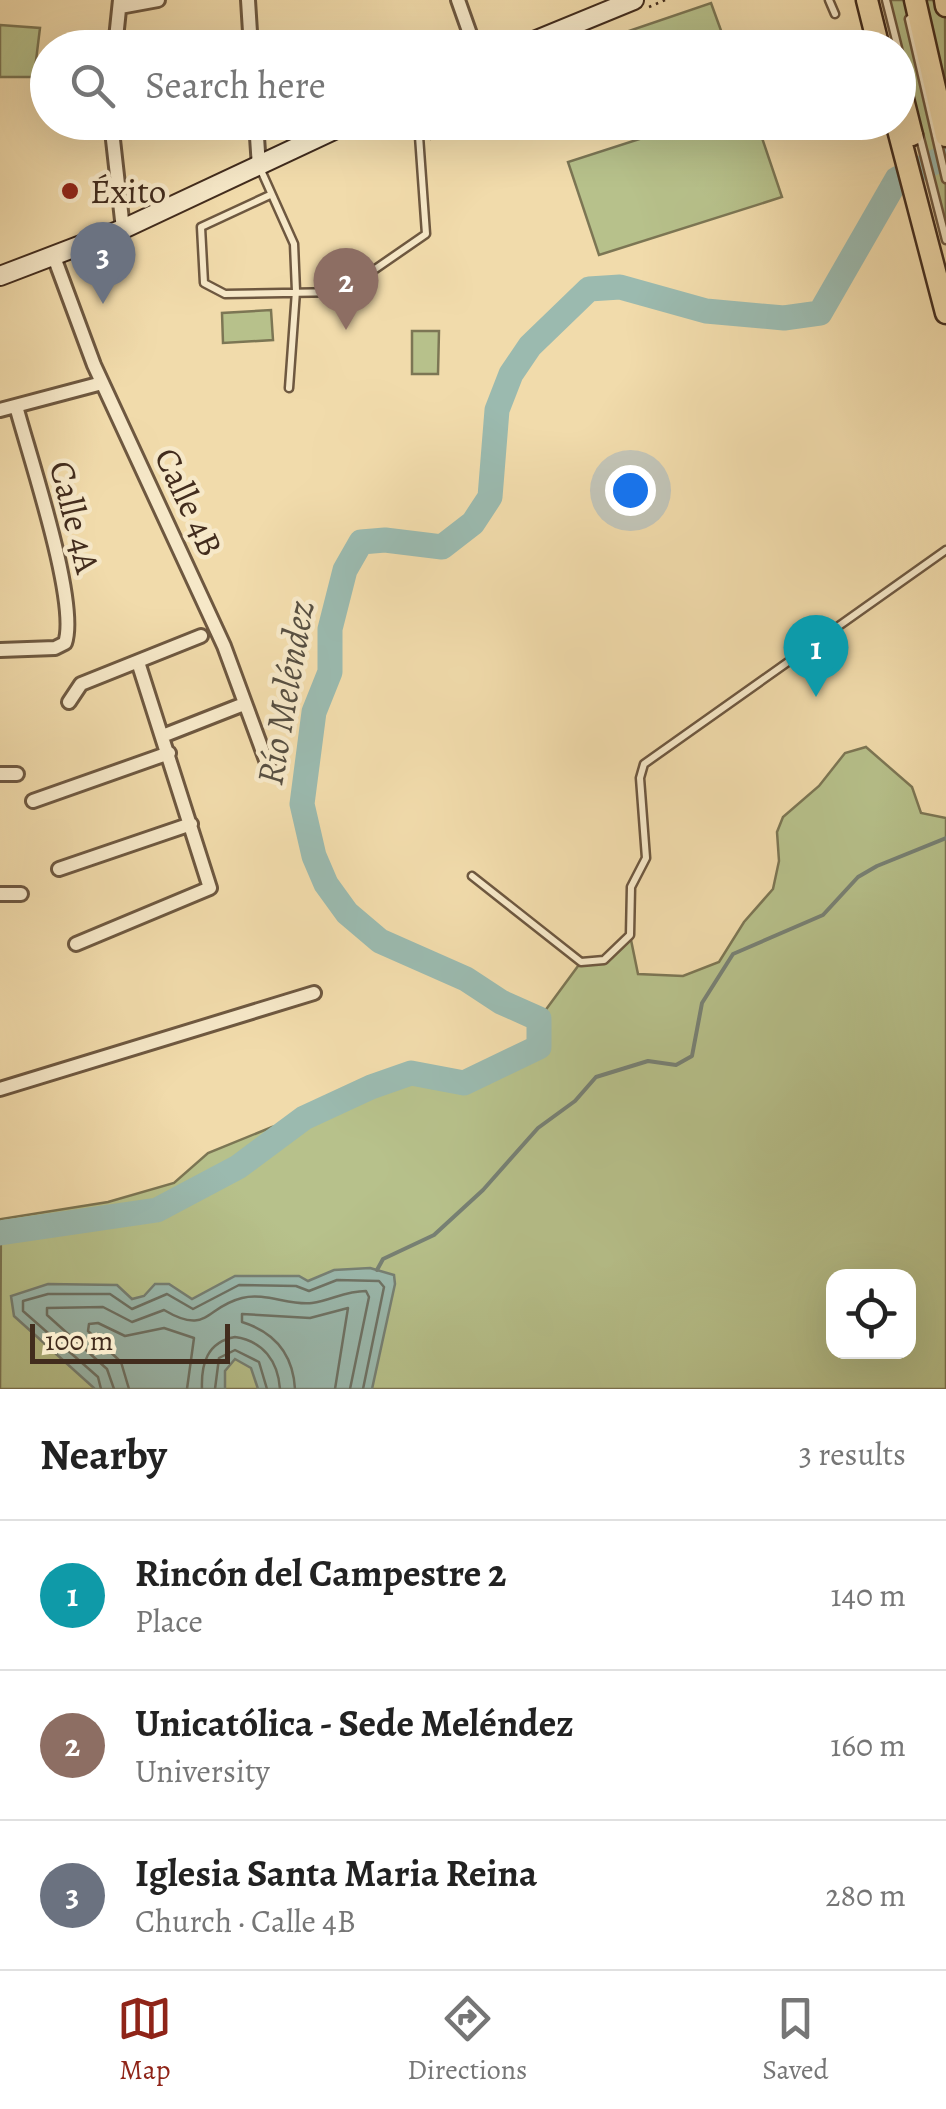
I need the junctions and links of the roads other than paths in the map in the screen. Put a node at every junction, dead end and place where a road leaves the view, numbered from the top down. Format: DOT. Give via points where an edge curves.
graph roads {
  1 [pos="158,0"];
  2 [pos="248,0"];
  3 [pos="458,0"];
  4 [pos="632,0"];
  5 [pos="868,0"];
  6 [pos="883,0"];
  7 [pos="905,0"];
  8 [pos="915,0"];
  9 [pos="833,1"];
  10 [pos="120,4"];
  11 [pos="835,14"];
  12 [pos="117,30"];
  13 [pos="250,30"];
  14 [pos="469,30"];
  15 [pos="561,30"];
  16 [pos="875,30"];
  17 [pos="891,30"];
  18 [pos="913,30"];
  19 [pos="916,40"];
  20 [pos="926,54"];
  21 [pos="946,81"];
  22 [pos="940,128"];
  23 [pos="113,140"];
  24 [pos="257,140"];
  25 [pos="313,140"];
  26 [pos="419,140"];
  27 [pos="909,140"];
  28 [pos="259,166"];
  29 [pos="946,179"];
  30 [pos="270,196"];
  31 [pos="930,217"];
  32 [pos="123,230"];
  33 [pos="946,240"];
  34 [pos="54,257"];
  35 [pos="946,268"];
  36 [pos="0,276"];
  37 [pos="296,291"];
  38 [pos="946,313"];
  39 [pos="102,384"];
  40 [pos="289,388"];
  41 [pos="16,406"];
  42 [pos="0,410"];
  43 [pos="946,550"];
  44 [pos="201,636"];
  45 [pos="0,650"];
  46 [pos="138,662"];
  47 [pos="69,702"];
  48 [pos="244,704"];
  49 [pos="165,734"];
  50 [pos="169,753"];
  51 [pos="270,772"];
  52 [pos="0,774"];
  53 [pos="17,774"];
  54 [pos="33,801"];
  55 [pos="191,824"];
  56 [pos="59,869"];
  57 [pos="472,876"];
  58 [pos="0,894"];
  59 [pos="21,894"];
  60 [pos="76,944"];
  61 [pos="314,993"];
  62 [pos="0,1089"];
  1 -- 10 [label="street"];
  2 -- 13 [label="street"];
  3 -- 14 [label="street"];
  4 -- 15 [label="street"];
  5 -- 16 [label="main road"];
  6 -- 17 [label="main road"];
  7 -- 18 [label="lane"];
  8 -- 20 [label="main road"];
  9 -- 11 [label="lane"];
  10 -- 12 [label="street"];
  19 -- 22 [label="lane"];
  20 -- 21 [label="main road"];
  20 -- 22 [label="main road"];
  22 -- 29 [label="lane"];
  23 -- 32 [label="street"];
  24 -- 28 [label="street"];
  25 -- 28 [label="street"];
  26 -- 37 [label="lane" via="426,234 342,292"];
  27 -- 31 [label="main road"];
  28 -- 30 [label="lane"];
  28 -- 32 [label="street"];
  30 -- 37 [label="lane" via="294,244"];
  30 -- 37 [label="lane" via="202,227 204,284 225,294"];
  31 -- 33 [label="lane"];
  31 -- 35 [label="main road"];
  31 -- 38 [label="main road"];
  32 -- 34 [label="street"];
  34 -- 36 [label="street"];
  34 -- 39 [label="street, Calle 4B"];
  37 -- 40 [label="lane"];
  39 -- 41 [label="street"];
  39 -- 48 [label="street, Calle 4B" via="224,646"];
  41 -- 42 [label="street"];
  41 -- 45 [label="street, Calle 4A" via="59,566 69,631 55,648"];
  43 -- 57 [label="lane" via="644,764 646,858 631,887 630,935 604,960 581,962"];
  44 -- 46 [label="street"];
  46 -- 47 [label="street" via="81,684"];
  46 -- 49 [label="street"];
  48 -- 49 [label="street"];
  48 -- 51 [label="street, Calle 4B"];
  49 -- 50 [label="street"];
  50 -- 54 [label="street"];
  50 -- 55 [label="street"];
  52 -- 53 [label="street"];
  55 -- 56 [label="street"];
  55 -- 60 [label="street" via="210,888"];
  58 -- 59 [label="street"];
  61 -- 62 [label="street"];
}
